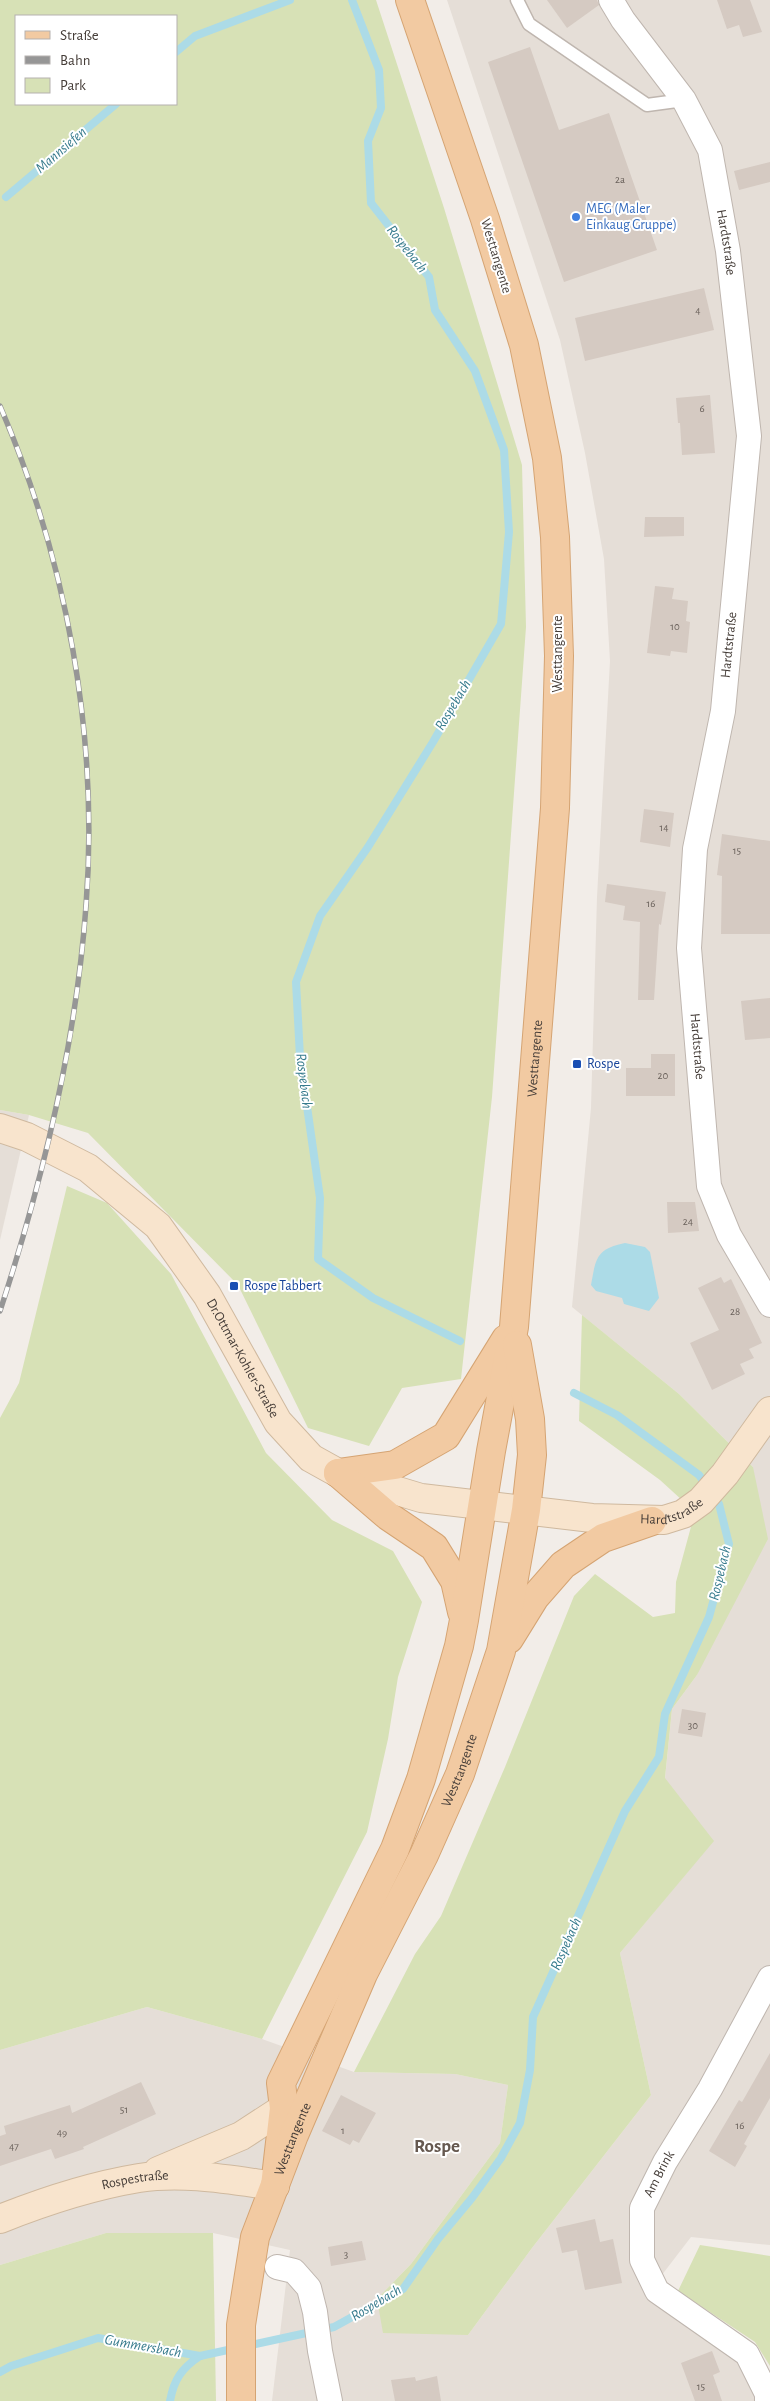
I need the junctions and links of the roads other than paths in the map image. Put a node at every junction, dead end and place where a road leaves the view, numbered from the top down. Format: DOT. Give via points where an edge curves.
graph roads {
  1 [pos="410,0"];
  2 [pos="517,0"];
  3 [pos="611,0"];
  4 [pos="684,100"];
  5 [pos="0,1128"];
  6 [pos="770,1305"];
  7 [pos="514,1327"];
  8 [pos="770,1411"];
  9 [pos="338,1473"];
  10 [pos="483,1506"];
  11 [pos="526,1510"];
  12 [pos="652,1521"];
  13 [pos="464,1620"];
  14 [pos="501,1651"];
  15 [pos="770,1978"];
  16 [pos="284,2108"];
  17 [pos="140,2178"];
  18 [pos="275,2186"];
  19 [pos="0,2219"];
  20 [pos="277,2267"];
  21 [pos="240,2388"];
  22 [pos="330,2401"];
  23 [pos="767,2401"];
  1 -- 7 [label="main road, Westtangente" via="485,219 524,345 547,458 555,537 559,656 555,808"];
  2 -- 4 [label="lane" via="529,24 647,105"];
  3 -- 4 [label="street, Hardtstraße" via="622,20"];
  4 -- 6 [label="street, Hardtstraße" via="710,150 728,251 749,436 723,711 695,849 690,948 709,1186 729,1235"];
  5 -- 9 [label="street, Dr.Ottmar-Kohler-Straße" via="27,1136 88,1168 158,1226 207,1295 278,1422 311,1458"];
  7 -- 9 [label="main road" via="446,1436 395,1465"];
  7 -- 10 [label="main road, Westtangente"];
  7 -- 11 [label="main road, Westtangente" via="532,1456"];
  8 -- 12 [label="street, Hardtstraße" via="725,1474 701,1501 682,1514"];
  9 -- 10 [label="street, Dr.Ottmar-Kohler-Straße" via="421,1498"];
  9 -- 13 [label="main road" via="388,1516 434,1547 455,1581"];
  10 -- 11 [label="street, Dr.Ottmar-Kohler-Straße"];
  10 -- 13 [label="main road, Westtangente"];
  11 -- 12 [label="street, Hardtstraße"];
  11 -- 14 [label="main road, Westtangente"];
  12 -- 14 [label="main road" via="603,1538 563,1565 535,1597"];
  13 -- 16 [label="main road, Westtangente" via="420,1779 398,1840 288,2065 281,2083"];
  14 -- 18 [label="main road, Westtangente" via="460,1774 424,1855 363,1974 310,2094"];
  15 -- 23 [label="street, Am Brink" via="710,2089 664,2162 642,2208 642,2260 657,2291 747,2354 767,2394"];
  16 -- 17 [label="street" via="241,2136"];
  16 -- 18 [label="main road, Westtangente"];
  17 -- 18 [label="street, Rospestraße" via="203,2177"];
  17 -- 19 [label="street, Rospestraße" via="73,2193"];
  18 -- 21 [label="main road, Westtangente" via="255,2237 241,2325"];
  20 -- 22 [label="street" via="294,2271 309,2288"];
}
